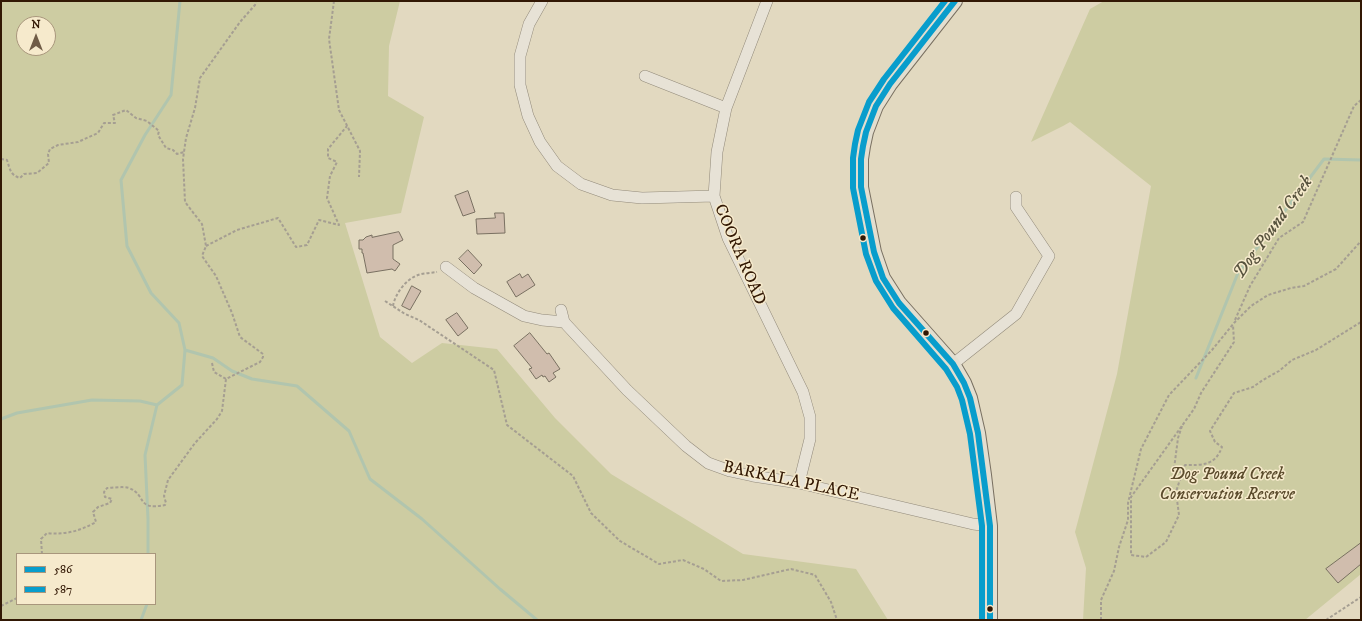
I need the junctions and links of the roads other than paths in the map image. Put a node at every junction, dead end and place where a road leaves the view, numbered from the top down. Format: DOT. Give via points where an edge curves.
graph roads {
  1 [pos="542,1"];
  2 [pos="767,1"];
  3 [pos="954,1"];
  4 [pos="645,76"];
  5 [pos="726,108"];
  6 [pos="714,196"];
  7 [pos="1016,197"];
  8 [pos="446,267"];
  9 [pos="561,310"];
  10 [pos="564,322"];
  11 [pos="953,364"];
  12 [pos="799,483"];
  13 [pos="990,526"];
  14 [pos="990,620"];
  1 -- 6 [label="street" via="529,24 520,56 520,85 528,116 540,142 558,166 581,184 612,195 642,198"];
  2 -- 5 [label="street, COORA ROAD"];
  3 -- 11 [label="main road" via="876,106 866,132 861,159 864,201 874,252 883,278 899,303"];
  4 -- 5 [label="street"];
  5 -- 6 [label="street, COORA ROAD" via="717,152"];
  6 -- 12 [label="street, COORA ROAD" via="728,238 803,392 810,417 810,439"];
  7 -- 11 [label="street" via="1016,207 1049,256 1016,314"];
  8 -- 10 [label="street" via="474,288 524,316"];
  9 -- 10 [label="street, BARKALA PLACE"];
  10 -- 12 [label="street, BARKALA PLACE" via="627,390 686,446 708,463 730,471"];
  11 -- 13 [label="main road" via="964,383 974,412"];
  12 -- 13 [label="street, BARKALA PLACE"];
  13 -- 14 [label="main road"];
}
